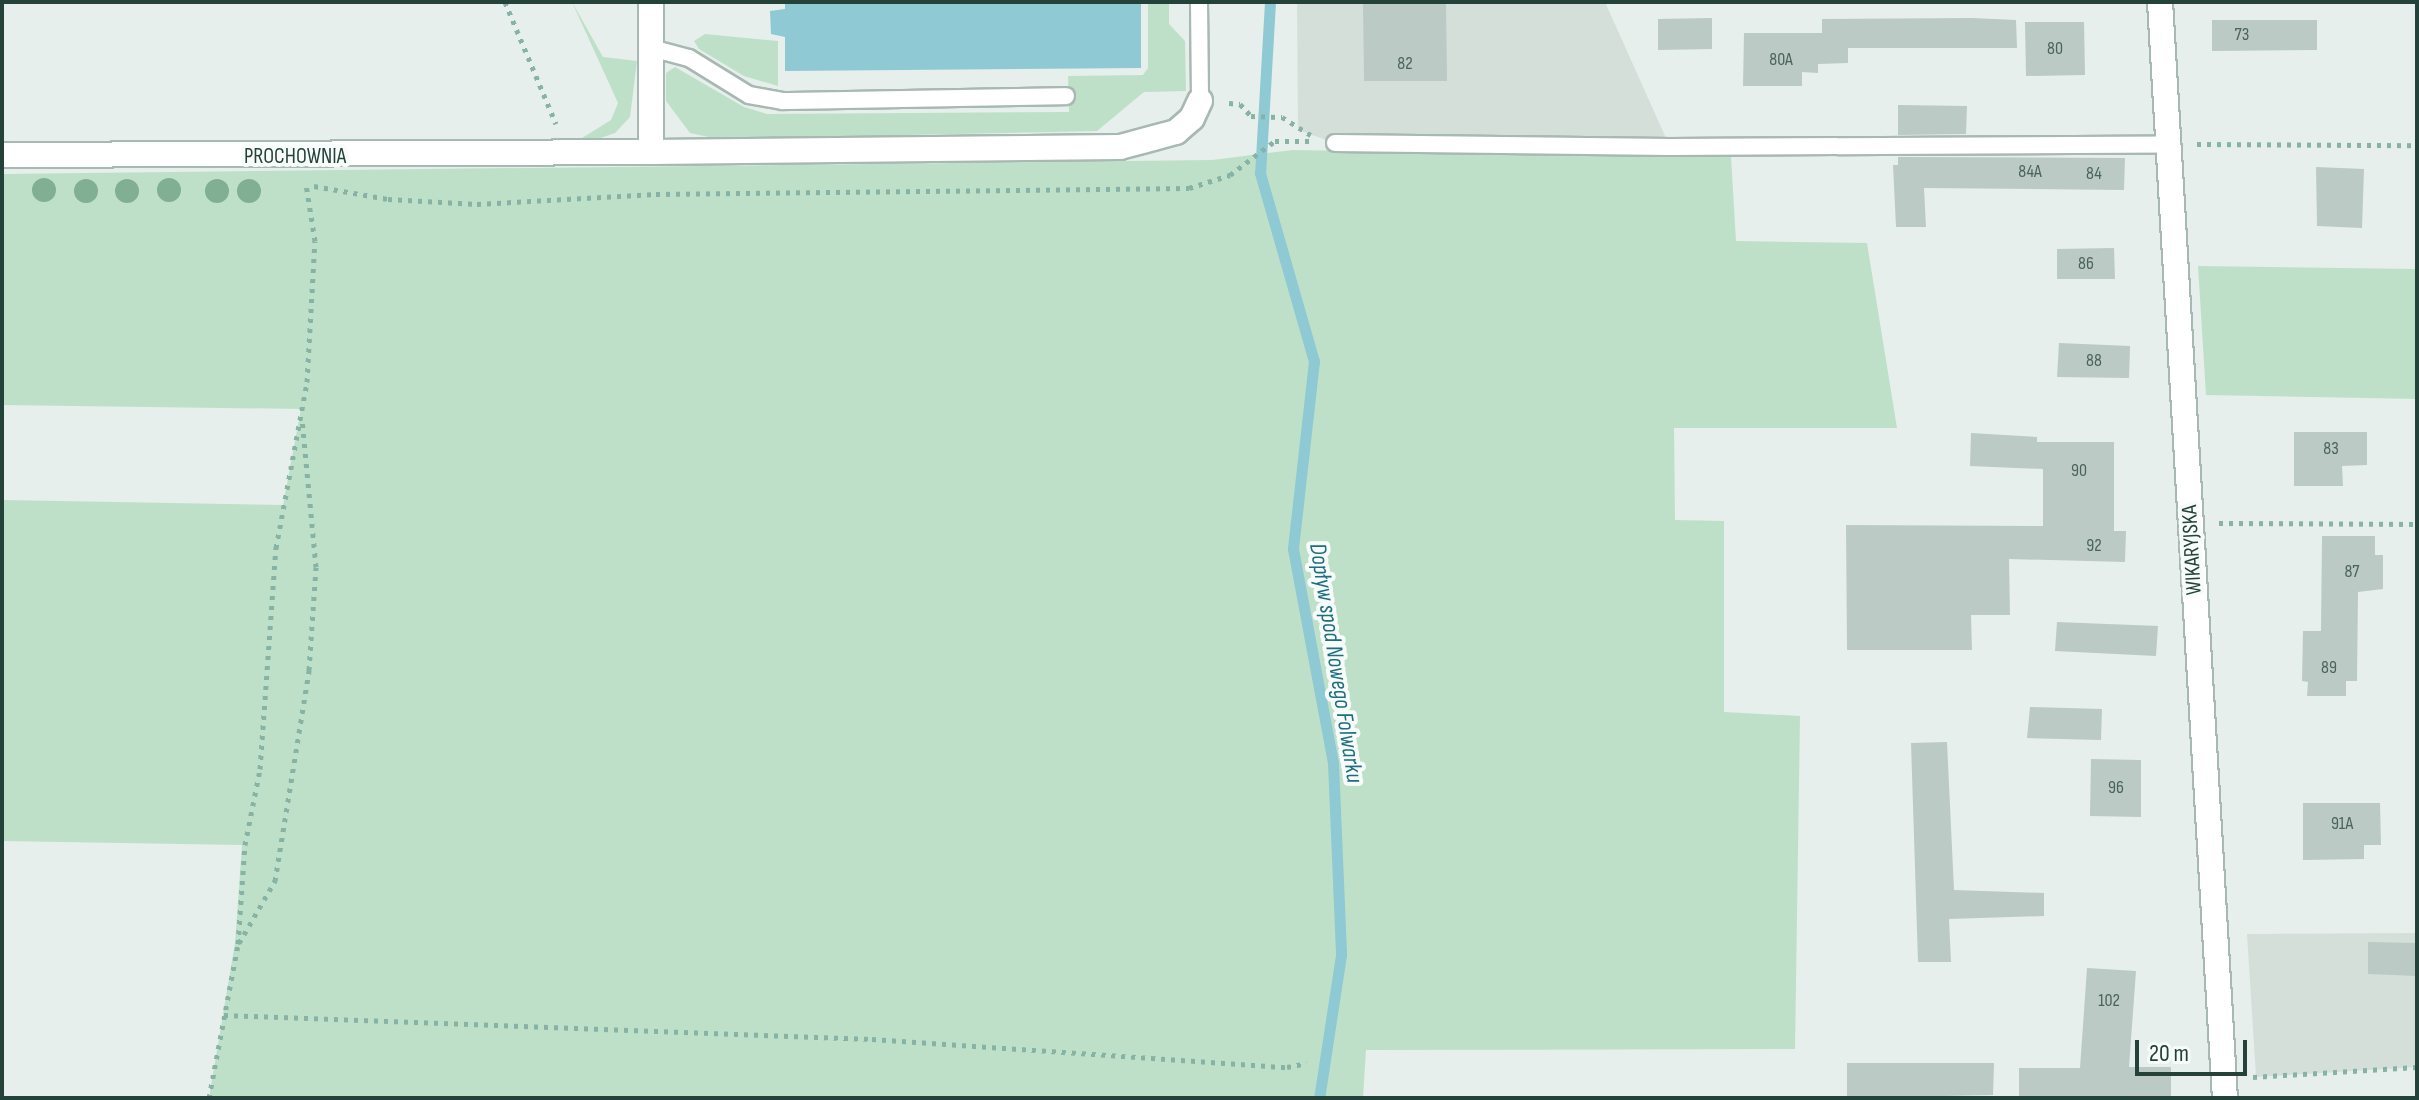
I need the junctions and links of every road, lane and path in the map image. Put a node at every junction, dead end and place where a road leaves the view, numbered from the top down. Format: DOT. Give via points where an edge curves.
graph roads {
  1 [pos="505,2"];
  2 [pos="651,2"];
  3 [pos="1199,2"];
  4 [pos="2160,2"];
  5 [pos="651,48"];
  6 [pos="1066,96"];
  7 [pos="1200,101"];
  8 [pos="1240,104"];
  9 [pos="1335,143"];
  10 [pos="2168,144"];
  11 [pos="2417,145"];
  12 [pos="651,152"];
  13 [pos="580,154"];
  14 [pos="2,155"];
  15 [pos="297,157"];
  16 [pos="305,183"];
  17 [pos="301,408"];
  18 [pos="2190,523"];
  19 [pos="2417,524"];
  20 [pos="238,944"];
  21 [pos="224,1015"];
  22 [pos="1307,1063"];
  23 [pos="2417,1067"];
  24 [pos="2225,1088"];
  25 [pos="209,1098"];
  1 -- 13 [label="path"];
  2 -- 5 [label="street"];
  3 -- 7 [label="lane"];
  4 -- 10 [label="street, WIKARYJSKA"];
  5 -- 6 [label="lane" via="689,58 749,95 783,101"];
  5 -- 12 [label="street"];
  7 -- 12 [label="street, PROCHOWNIA" via="1192,118 1176,132 1120,147"];
  8 -- 9 [label="path" via="1251,116 1282,117 1298,130"];
  9 -- 10 [label="lane"];
  9 -- 16 [label="path" via="1275,141 1230,175 1189,188 656,194 477,204 388,199"];
  10 -- 11 [label="path"];
  10 -- 18 [label="street, WIKARYJSKA"];
  12 -- 13 [label="street, PROCHOWNIA"];
  13 -- 15 [label="street, PROCHOWNIA"];
  14 -- 15 [label="street, PROCHOWNIA"];
  15 -- 16 [label="path"];
  16 -- 17 [label="path" via="315,241 314,317"];
  17 -- 20 [label="path" via="276,548 260,769 245,845"];
  17 -- 20 [label="path" via="316,567 309,670 275,881"];
  18 -- 19 [label="path"];
  18 -- 24 [label="street, WIKARYJSKA"];
  20 -- 21 [label="path"];
  21 -- 22 [label="path" via="872,1039 1287,1067"];
  21 -- 25 [label="path"];
  23 -- 24 [label="path"];
}
